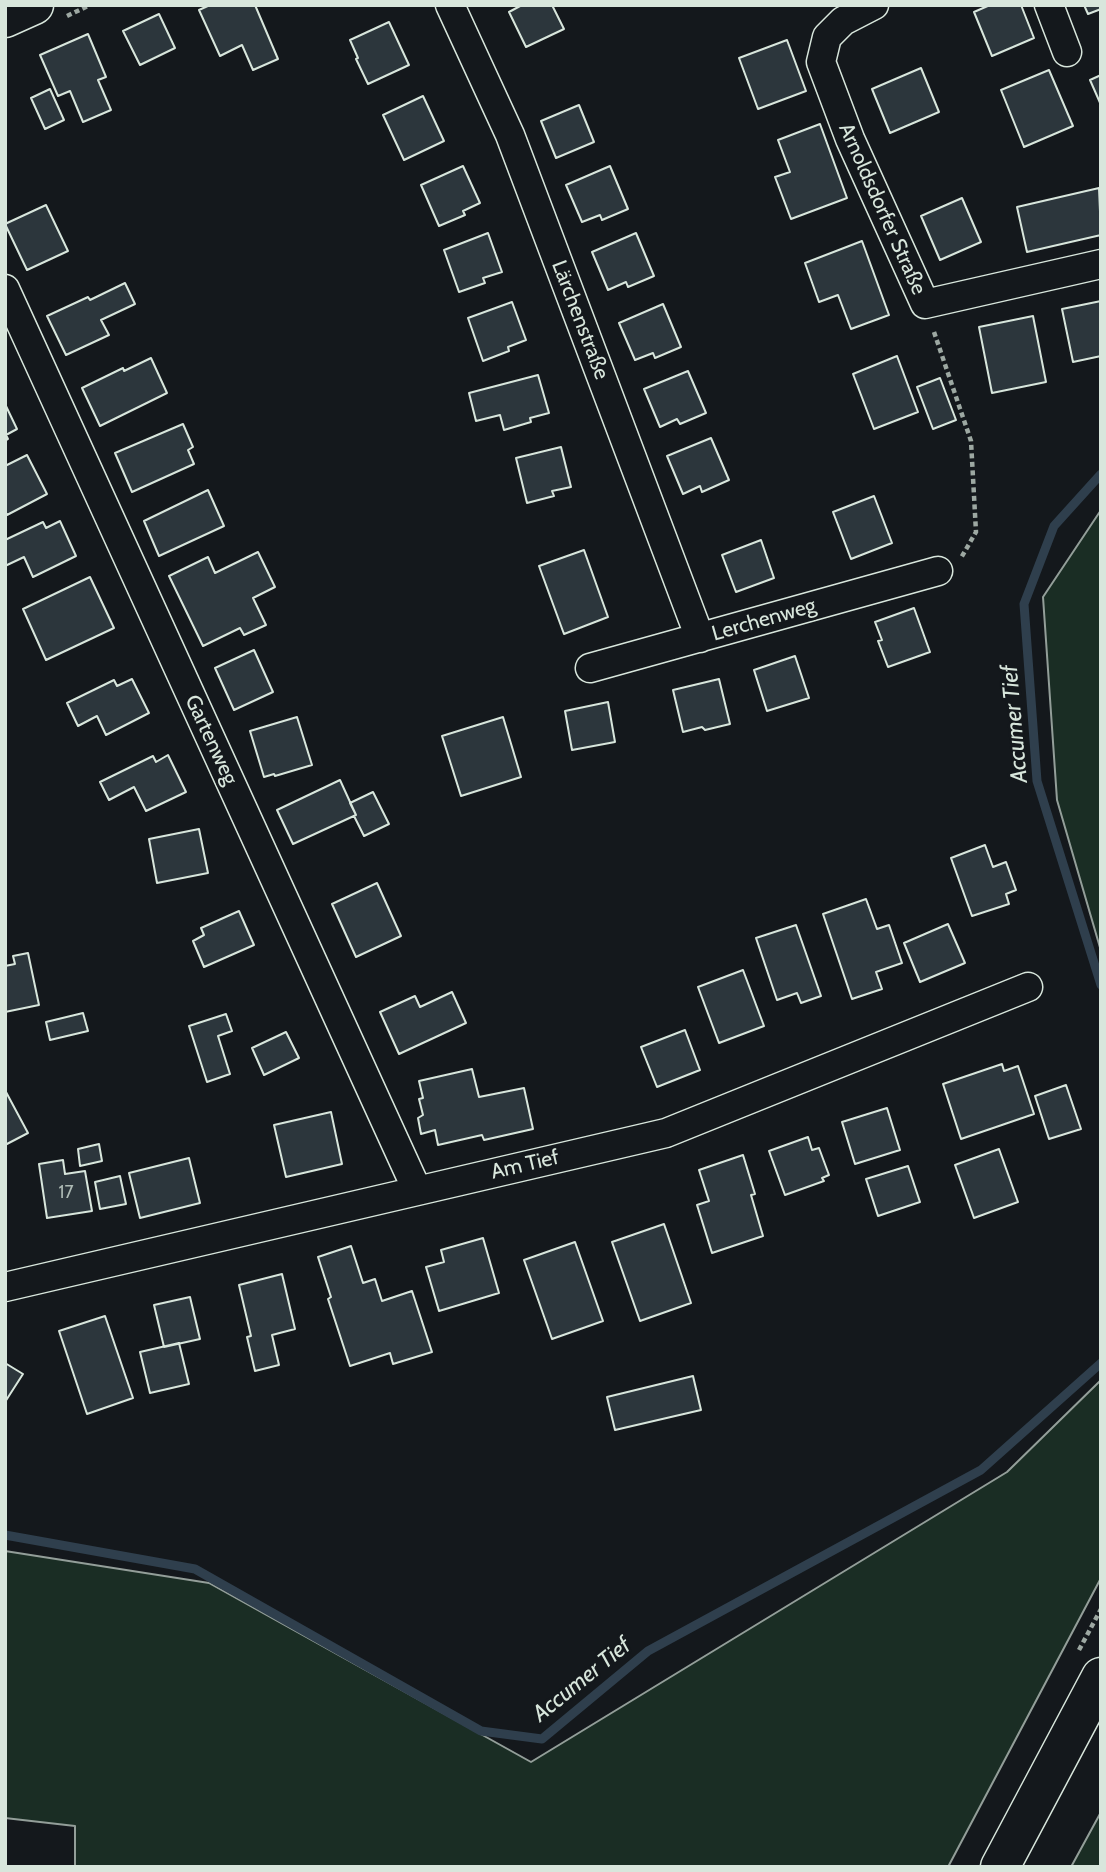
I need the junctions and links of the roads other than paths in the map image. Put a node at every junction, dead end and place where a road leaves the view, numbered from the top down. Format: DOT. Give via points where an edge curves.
graph roads {
  1 [pos="34,5"];
  2 [pos="450,5"];
  3 [pos="874,5"];
  4 [pos="1049,5"];
  5 [pos="5,18"];
  6 [pos="1067,52"];
  7 [pos="1101,264"];
  8 [pos="5,289"];
  9 [pos="938,571"];
  10 [pos="700,638"];
  11 [pos="590,668"];
  12 [pos="1028,987"];
  13 [pos="417,1190"];
  14 [pos="5,1287"];
  15 [pos="1101,1677"];
  16 [pos="1000,1867"];
  1 -- 5 [label="main road"];
  2 -- 10 [label="street, Lärchenstraße" via="510,135"];
  3 -- 7 [label="street, Arnoldsdorfer Straße" via="842,21 827,37 821,62 850,139 925,304"];
  4 -- 6 [label="street"];
  8 -- 13 [label="street, Gartenweg"];
  9 -- 10 [label="street, Lerchenweg"];
  10 -- 11 [label="street, Lerchenweg"];
  12 -- 13 [label="street, Am Tief" via="666,1133"];
  13 -- 14 [label="street, Am Tief"];
  15 -- 16 [label="main road"];
}
